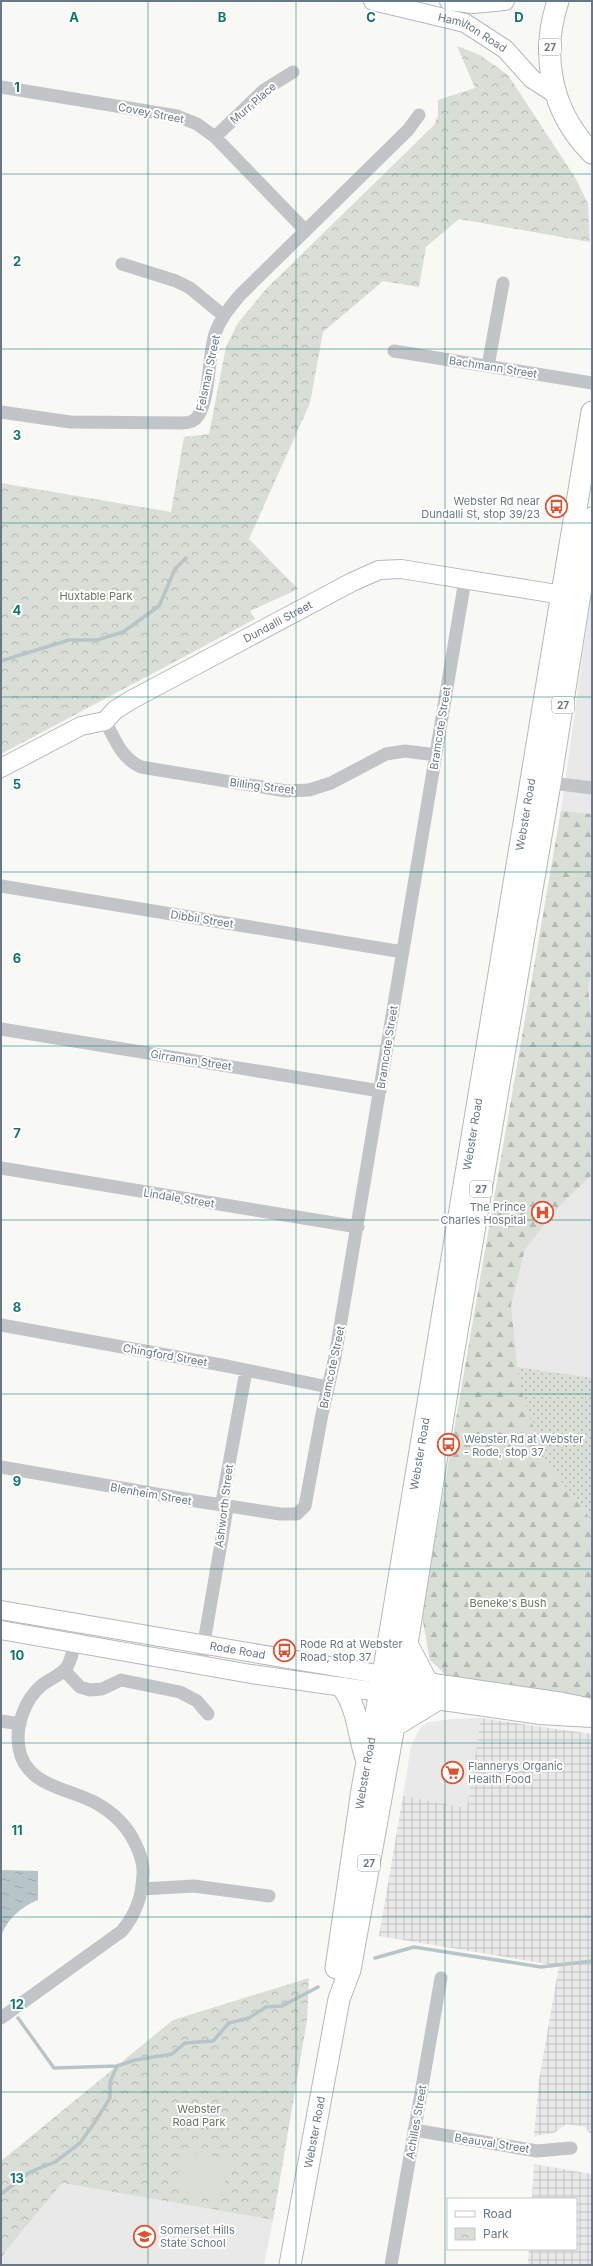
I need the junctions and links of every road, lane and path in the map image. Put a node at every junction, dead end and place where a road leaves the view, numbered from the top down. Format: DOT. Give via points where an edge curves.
graph roads {
  1 [pos="373,1"];
  2 [pos="449,1"];
  3 [pos="505,1"];
  4 [pos="558,1"];
  5 [pos="293,72"];
  6 [pos="1,87"];
  7 [pos="554,93"];
  8 [pos="419,115"];
  9 [pos="215,137"];
  10 [pos="592,153"];
  11 [pos="305,230"];
  12 [pos="122,264"];
  13 [pos="503,283"];
  14 [pos="224,316"];
  15 [pos="394,350"];
  16 [pos="488,366"];
  17 [pos="592,383"];
  18 [pos="1,412"];
  19 [pos="592,412"];
  20 [pos="592,518"];
  21 [pos="465,580"];
  22 [pos="570,596"];
  23 [pos="105,720"];
  24 [pos="436,755"];
  25 [pos="1,768"];
  26 [pos="530,781"];
  27 [pos="550,783"];
  28 [pos="592,788"];
  29 [pos="1,886"];
  30 [pos="403,952"];
  31 [pos="1,1029"];
  32 [pos="380,1091"];
  33 [pos="1,1168"];
  34 [pos="358,1227"];
  35 [pos="1,1325"];
  36 [pos="246,1371"];
  37 [pos="328,1387"];
  38 [pos="1,1467"];
  39 [pos="224,1506"];
  40 [pos="300,1512"];
  41 [pos="1,1610"];
  42 [pos="77,1623"];
  43 [pos="1,1630"];
  44 [pos="74,1643"];
  45 [pos="407,1644"];
  46 [pos="204,1645"];
  47 [pos="200,1666"];
  48 [pos="64,1670"];
  49 [pos="391,1685"];
  50 [pos="343,1688"];
  51 [pos="432,1691"];
  52 [pos="592,1708"];
  53 [pos="208,1714"];
  54 [pos="592,1718"];
  55 [pos="1,1720"];
  56 [pos="20,1724"];
  57 [pos="394,1726"];
  58 [pos="367,1762"];
  59 [pos="142,1889"];
  60 [pos="269,1896"];
  61 [pos="441,1978"];
  62 [pos="339,1999"];
  63 [pos="1,2018"];
  64 [pos="414,2130"];
  65 [pos="571,2148"];
  66 [pos="290,2265"];
  67 [pos="391,2265"];
  1 -- 7 [label="main road, Hamilton Road" via="465,23 505,49 532,79"];
  2 -- 3 [label="main road, Hamilton Road" via="473,4"];
  4 -- 7 [label="main road, 27" via="549,61"];
  5 -- 9 [label="street, Murr Place" via="264,90"];
  6 -- 9 [label="street, Covey Street" via="177,116 197,124"];
  7 -- 10 [label="main road, 27" via="570,127"];
  8 -- 11 [label="street, Felsman Street" via="408,130"];
  9 -- 11 [label="street, Covey Street"];
  11 -- 14 [label="street, Felsman Street" via="240,295"];
  12 -- 14 [label="street" via="190,288"];
  13 -- 16 [label="street"];
  14 -- 18 [label="street, Felsman Street" via="213,344 202,407 199,415 191,422 70,422"];
  15 -- 16 [label="street, Bachmann Street"];
  16 -- 17 [label="street, Bachmann Street"];
  19 -- 22 [label="main road, Webster Road / 27"];
  20 -- 22 [label="main road, Webster Road / 27"];
  21 -- 22 [label="main road, Dundalli Street"];
  21 -- 23 [label="main road, Dundalli Street" via="401,570 379,570 368,574 131,700"];
  21 -- 24 [label="street, Bramcote Street"];
  22 -- 26 [label="main road, Webster Road / 27"];
  22 -- 27 [label="main road, Webster Road / 27"];
  23 -- 24 [label="street, Billing Street" via="123,754 141,767 286,791 309,790 330,783 386,754 405,751"];
  23 -- 25 [label="main road, Dundalli Street" via="81,726"];
  24 -- 30 [label="street, Bramcote Street"];
  26 -- 27 [label="street"];
  26 -- 49 [label="main road, Webster Road / 27"];
  27 -- 28 [label="street"];
  27 -- 45 [label="main road, Webster Road / 27" via="453,1353"];
  29 -- 30 [label="street, Dibbil Street"];
  30 -- 32 [label="street, Bramcote Street"];
  31 -- 32 [label="street, Girraman Street"];
  32 -- 34 [label="street, Bramcote Street"];
  33 -- 34 [label="street, Lindale Street"];
  34 -- 37 [label="street, Bramcote Street"];
  35 -- 36 [label="street, Chingford Street"];
  36 -- 37 [label="street, Chingford Street"];
  36 -- 39 [label="street, Ashworth Street" via="223,1497"];
  37 -- 40 [label="street, Bramcote Street" via="306,1501"];
  38 -- 39 [label="street, Blenheim Street"];
  39 -- 40 [label="street, Blenheim Street" via="287,1514"];
  39 -- 46 [label="street, Ashworth Street" via="226,1514"];
  41 -- 42 [label="main road, Rode Road"];
  42 -- 44 [label="street"];
  42 -- 46 [label="main road, Rode Road"];
  43 -- 44 [label="main road, Rode Road"];
  44 -- 47 [label="main road, Rode Road"];
  44 -- 48 [label="street"];
  45 -- 49 [label="main road, Webster Road / 27"];
  45 -- 51 [label="main road"];
  46 -- 47 [label="street, Ashworth Street"];
  46 -- 49 [label="main road, Rode Road"];
  47 -- 50 [label="main road, Rode Road"];
  48 -- 53 [label="street" via="80,1687 90,1690 102,1690 121,1680 180,1692 197,1701"];
  48 -- 56 [label="street" via="41,1686 31,1698"];
  49 -- 50 [label="main road, Rode Road"];
  49 -- 51 [label="main road, Rode Road"];
  49 -- 57 [label="main road, Webster Road / 27"];
  49 -- 58 [label="main road, Webster Road / 27"];
  50 -- 58 [label="main road" via="353,1704"];
  51 -- 52 [label="main road, Rode Road" via="562,1702"];
  51 -- 54 [label="main road, Rode Road" via="540,1715"];
  51 -- 57 [label="main road"];
  55 -- 56 [label="street"];
  56 -- 59 [label="street" via="18,1740 21,1756 35,1776 103,1807 127,1830 137,1846 142,1864"];
  57 -- 62 [label="main road, Webster Road / 27" via="350,1970"];
  58 -- 62 [label="main road, Webster Road / 27" via="336,1968"];
  59 -- 60 [label="street" via="194,1886"];
  59 -- 63 [label="street" via="135,1912 122,1931"];
  61 -- 64 [label="street, Achilles Street"];
  62 -- 66 [label="main road, Webster Road / 27"];
  64 -- 65 [label="street, Beauval Street" via="537,2150"];
  64 -- 67 [label="street, Achilles Street"];
}
